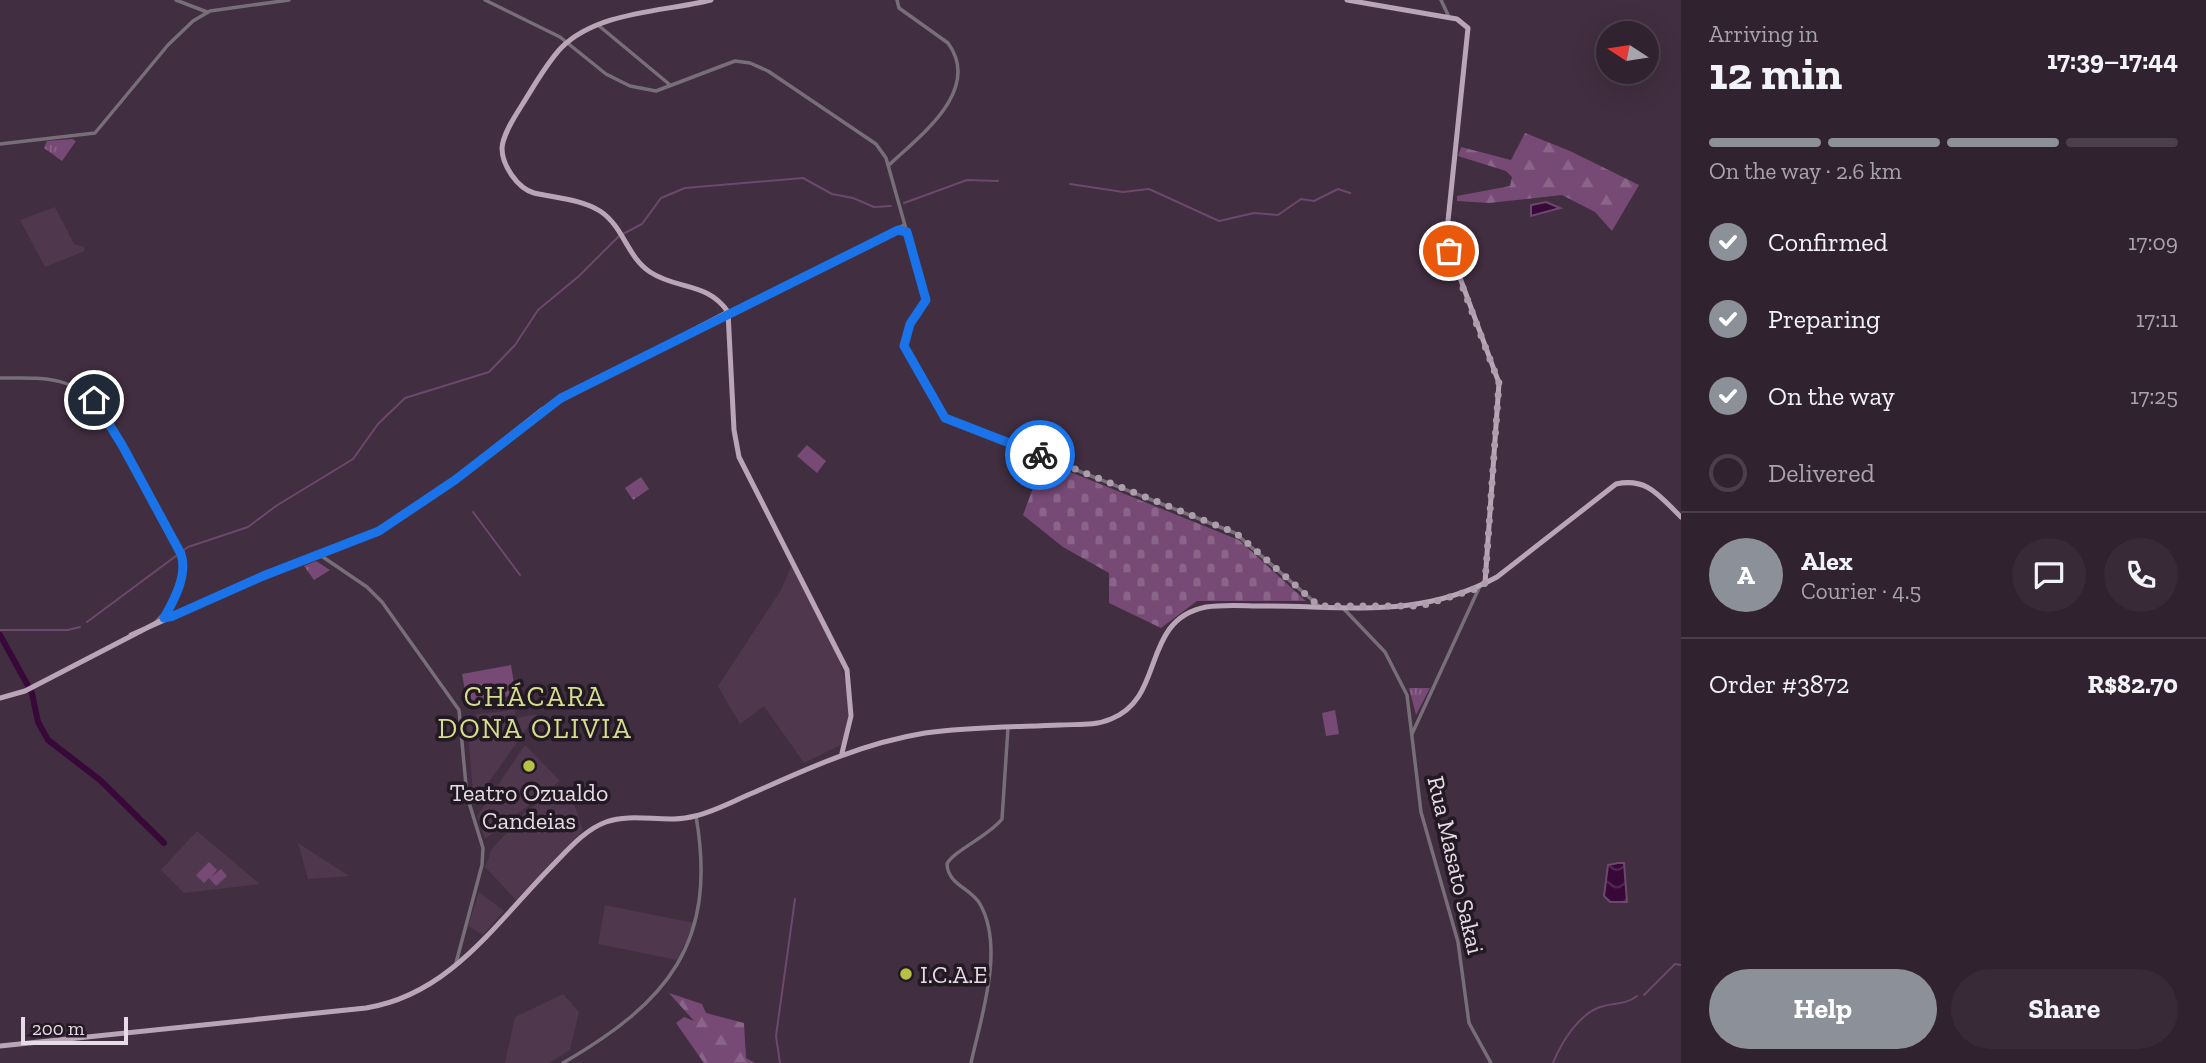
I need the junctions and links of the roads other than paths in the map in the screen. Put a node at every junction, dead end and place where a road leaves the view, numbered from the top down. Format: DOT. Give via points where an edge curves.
graph roads {
  1 [pos="176,0"];
  2 [pos="289,0"];
  3 [pos="485,0"];
  4 [pos="711,0"];
  5 [pos="897,0"];
  6 [pos="1347,0"];
  7 [pos="1441,0"];
  8 [pos="208,13"];
  9 [pos="1449,19"];
  10 [pos="598,25"];
  11 [pos="568,42"];
  12 [pos="670,85"];
  13 [pos="0,144"];
  14 [pos="888,166"];
  15 [pos="905,225"];
  16 [pos="898,230"];
  17 [pos="907,232"];
  18 [pos="727,312"];
  19 [pos="0,378"];
  20 [pos="1681,517"];
  21 [pos="320,555"];
  22 [pos="1485,583"];
  23 [pos="1479,588"];
  24 [pos="170,606"];
  25 [pos="1319,606"];
  26 [pos="1341,606"];
  27 [pos="158,623"];
  28 [pos="0,698"];
  29 [pos="1008,728"];
  30 [pos="1411,736"];
  31 [pos="842,753"];
  32 [pos="696,816"];
  33 [pos="455,968"];
  34 [pos="0,1046"];
  35 [pos="564,1063"];
  36 [pos="971,1063"];
  37 [pos="1490,1063"];
  1 -- 8 [label="street"];
  2 -- 8 [label="street"];
  3 -- 11 [label="street"];
  4 -- 10 [label="main road"];
  5 -- 14 [label="street" via="899,8 948,43 956,59 957,79 943,112"];
  6 -- 9 [label="main road"];
  7 -- 9 [label="street"];
  8 -- 13 [label="street" via="173,40 95,133"];
  9 -- 22 [label="main road" via="1462,22 1468,33 1446,240 1500,390"];
  10 -- 11 [label="main road"];
  10 -- 12 [label="street"];
  11 -- 12 [label="street" via="617,81 656,91"];
  11 -- 18 [label="main road" via="516,115 502,147 510,174 531,192 590,206 617,227 637,262 652,274 704,290"];
  12 -- 14 [label="street" via="734,61 755,64 870,138"];
  14 -- 15 [label="street"];
  15 -- 16 [label="street"];
  15 -- 17 [label="street"];
  16 -- 17 [label="street"];
  16 -- 18 [label="street"];
  17 -- 25 [label="street" via="926,300 910,324 904,346 942,414 1236,533"];
  18 -- 21 [label="main road" via="561,398 385,528"];
  18 -- 31 [label="main road" via="739,457 847,670 851,716"];
  19 -- 24 [label="street" via="56,378 85,393 102,410 181,554 182,571"];
  20 -- 22 [label="main road" via="1647,485 1616,484 1514,566"];
  21 -- 27 [label="main road"];
  21 -- 33 [label="street" via="374,593 455,702 462,719 467,796 483,848"];
  22 -- 23 [label="main road"];
  23 -- 26 [label="main road" via="1421,606"];
  23 -- 30 [label="street"];
  24 -- 27 [label="street"];
  24 -- 27 [label="street"];
  25 -- 26 [label="main road"];
  25 -- 29 [label="main road" via="1197,610 1168,629 1137,700 1112,719"];
  26 -- 30 [label="street, Rua Masato Sakai" via="1392,663 1407,695"];
  27 -- 28 [label="main road" via="25,691"];
  29 -- 31 [label="main road" via="923,734"];
  29 -- 36 [label="street" via="1002,820 947,864 954,882 979,902 988,941 990,972"];
  30 -- 37 [label="street, Rua Masato Sakai" via="1421,812 1458,942 1470,1029"];
  31 -- 32 [label="main road"];
  32 -- 33 [label="main road" via="622,818 595,827 558,859"];
  32 -- 35 [label="street" via="701,896 696,924 682,957 645,1007"];
  33 -- 34 [label="main road" via="421,992 366,1008"];
}
